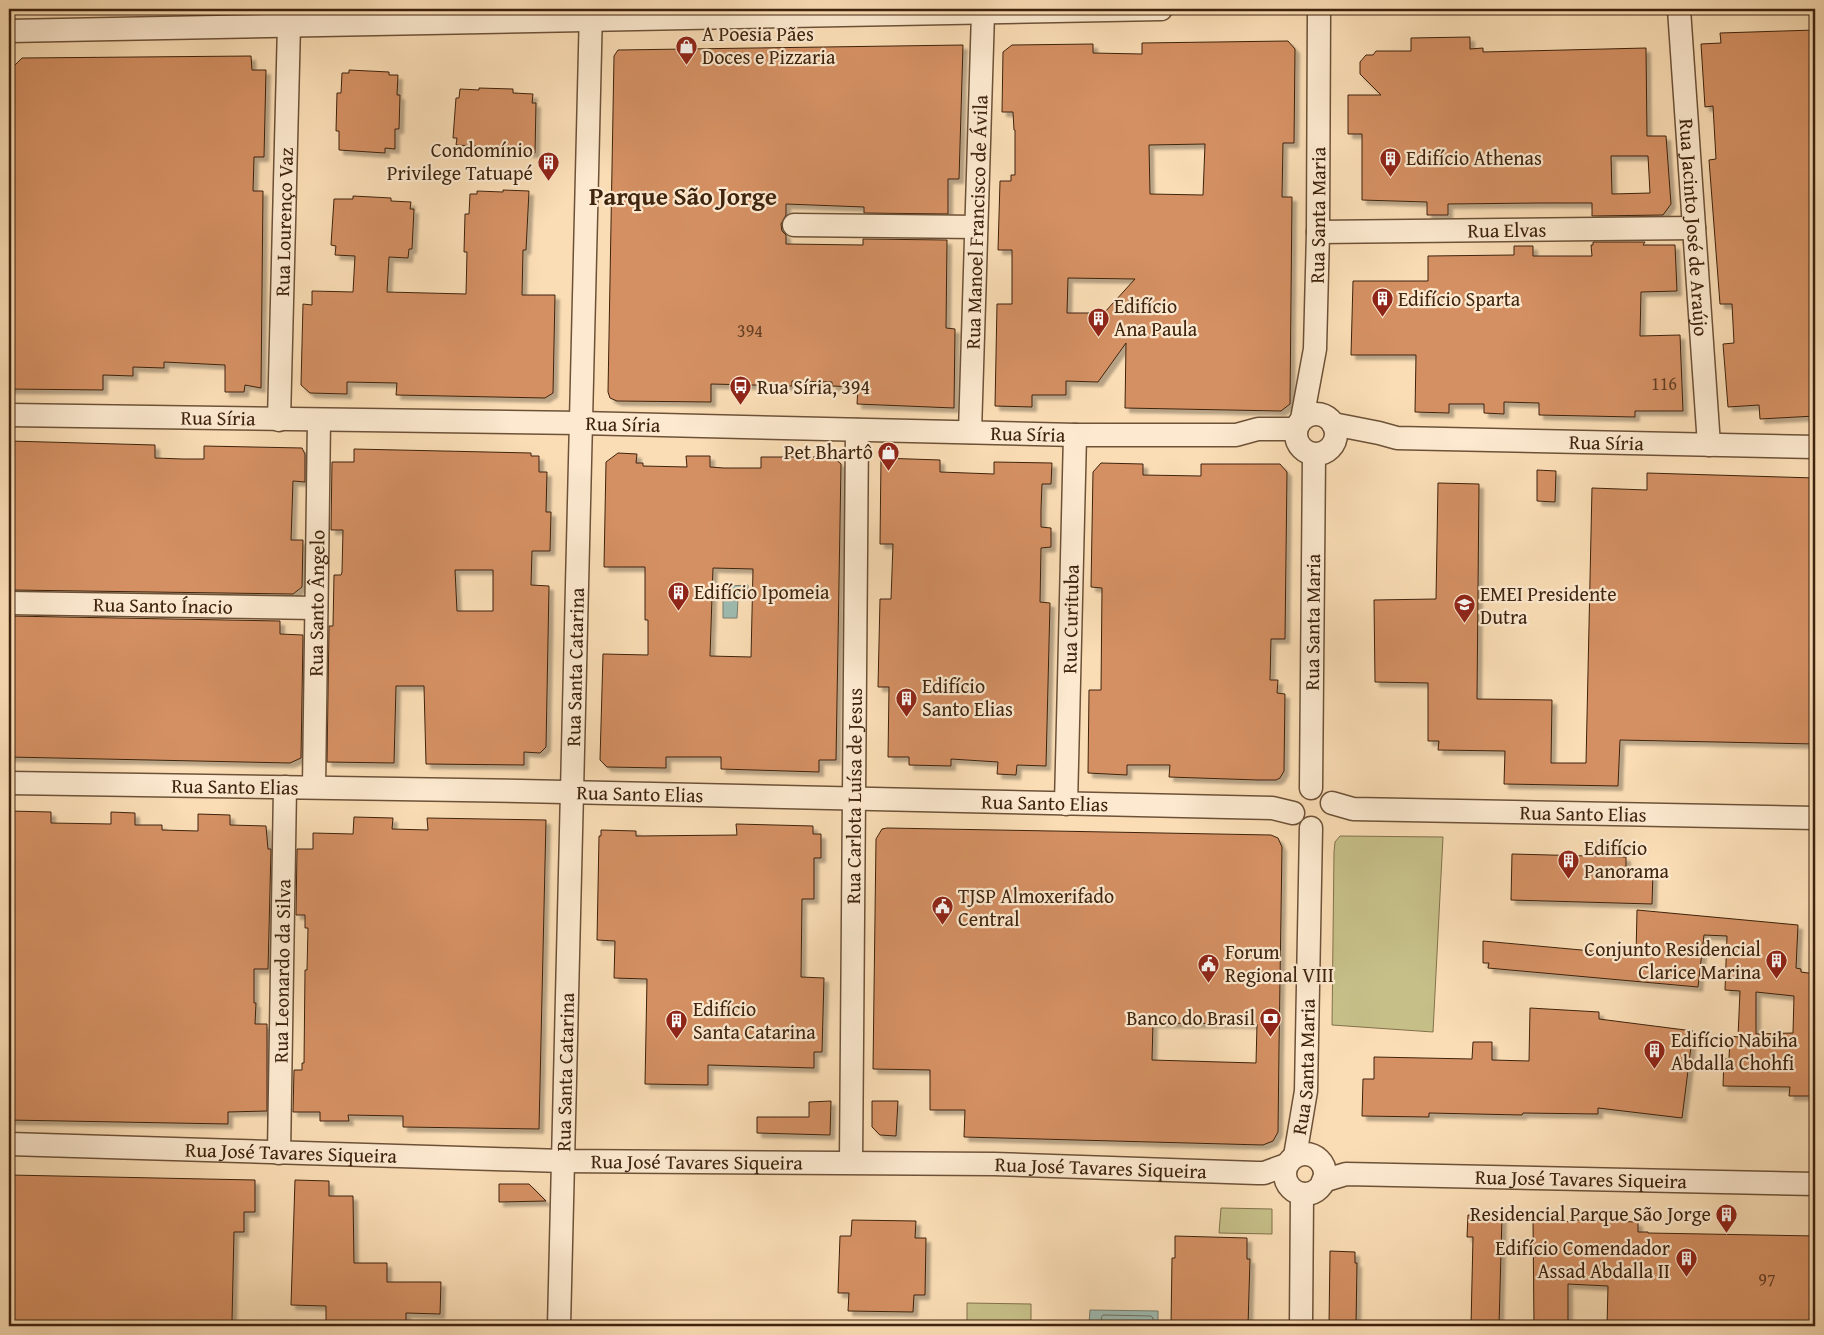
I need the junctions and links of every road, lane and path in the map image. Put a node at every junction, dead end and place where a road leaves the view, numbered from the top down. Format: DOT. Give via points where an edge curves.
graph roads {
  1 [pos="1161,9"];
  2 [pos="1319,9"];
  3 [pos="1679,9"];
  4 [pos="1060,10"];
  5 [pos="983,13"];
  6 [pos="591,14"];
  7 [pos="289,25"];
  8 [pos="9,31"];
  9 [pos="794,225"];
  10 [pos="976,227"];
  11 [pos="1694,228"];
  12 [pos="1318,232"];
  13 [pos="9,416"];
  14 [pos="279,420"];
  15 [pos="319,420"];
  16 [pos="580,422"];
  17 [pos="858,430"];
  18 [pos="970,432"];
  19 [pos="1075,435"];
  20 [pos="1313,436"];
  21 [pos="1709,445"];
  22 [pos="1815,446"];
  23 [pos="9,603"];
  24 [pos="316,608"];
  25 [pos="9,783"];
  26 [pos="285,787"];
  27 [pos="314,787"];
  28 [pos="1311,788"];
  29 [pos="571,792"];
  30 [pos="854,799"];
  31 [pos="1066,804"];
  32 [pos="1286,808"];
  33 [pos="1331,815"];
  34 [pos="1815,818"];
  35 [pos="9,1144"];
  36 [pos="279,1153"];
  37 [pos="562,1161"];
  38 [pos="851,1162"];
  39 [pos="1292,1174"];
  40 [pos="1323,1174"];
  41 [pos="1815,1184"];
  42 [pos="559,1326"];
  43 [pos="1301,1326"];
  1 -- 4 [label="street"];
  2 -- 12 [label="street, Rua Santa Maria"];
  3 -- 11 [label="street, Rua Jacinto José de Araújo"];
  4 -- 5 [label="street"];
  5 -- 6 [label="street"];
  5 -- 10 [label="street, Rua Manoel Francisco de Ávila"];
  6 -- 7 [label="street"];
  6 -- 16 [label="street, Rua Santa Catarina"];
  7 -- 8 [label="street"];
  7 -- 14 [label="street, Rua Lourenço Vaz"];
  9 -- 10 [label="street"];
  10 -- 18 [label="street, Rua Manoel Francisco de Ávila"];
  11 -- 12 [label="street, Rua Elvas"];
  11 -- 21 [label="street, Rua Jacinto José de Araújo"];
  12 -- 20 [label="street, Rua Santa Maria"];
  13 -- 14 [label="street, Rua Síria"];
  14 -- 15 [label="street, Rua Síria"];
  15 -- 16 [label="street, Rua Síria"];
  15 -- 24 [label="street, Rua Santo Ângelo"];
  16 -- 17 [label="street, Rua Síria"];
  16 -- 29 [label="street, Rua Santa Catarina"];
  17 -- 18 [label="street, Rua Síria"];
  17 -- 30 [label="street, Rua Carlota Luísa de Jesus"];
  18 -- 19 [label="street, Rua Síria"];
  19 -- 20 [label="street, Rua Síria" via="1236,435 1258,429"];
  19 -- 31 [label="street, Rua Curituba"];
  20 -- 21 [label="street, Rua Síria" via="1380,443 1397,438"];
  20 -- 28 [label="street, Rua Santa Maria"];
  21 -- 22 [label="street, Rua Síria"];
  23 -- 24 [label="street, Rua Santo Ínacio"];
  24 -- 27 [label="street, Rua Santo Ângelo"];
  25 -- 26 [label="street, Rua Santo Elias"];
  26 -- 27 [label="street, Rua Santo Elias"];
  26 -- 36 [label="street, Rua Leonardo da Silva"];
  27 -- 29 [label="street, Rua Santo Elias"];
  28 -- 32 [label="street" via="1303,790"];
  28 -- 33 [label="street" via="1326,792"];
  29 -- 30 [label="street, Rua Santo Elias"];
  29 -- 37 [label="street, Rua Santa Catarina"];
  30 -- 31 [label="street, Rua Santo Elias"];
  30 -- 38 [label="street, Rua Carlota Luísa de Jesus"];
  31 -- 32 [label="street, Rua Santo Elias"];
  32 -- 33 [label="street" via="1300,823"];
  33 -- 34 [label="street, Rua Santo Elias"];
  33 -- 39 [label="street, Rua Santa Maria" via="1306,1091"];
  35 -- 36 [label="street, Rua José Tavares Siqueira"];
  36 -- 37 [label="street, Rua José Tavares Siqueira"];
  37 -- 38 [label="street, Rua José Tavares Siqueira"];
  37 -- 42 [label="street, Rua Santa Catarina"];
  38 -- 39 [label="street, Rua José Tavares Siqueira"];
  39 -- 40 [label="street, Rua José Tavares Siqueira" via="1315,1191"];
  39 -- 40 [label="street" via="1308,1154 1320,1160"];
  39 -- 43 [label="street, Rua Santa Maria"];
  40 -- 41 [label="street, Rua José Tavares Siqueira"];
}
